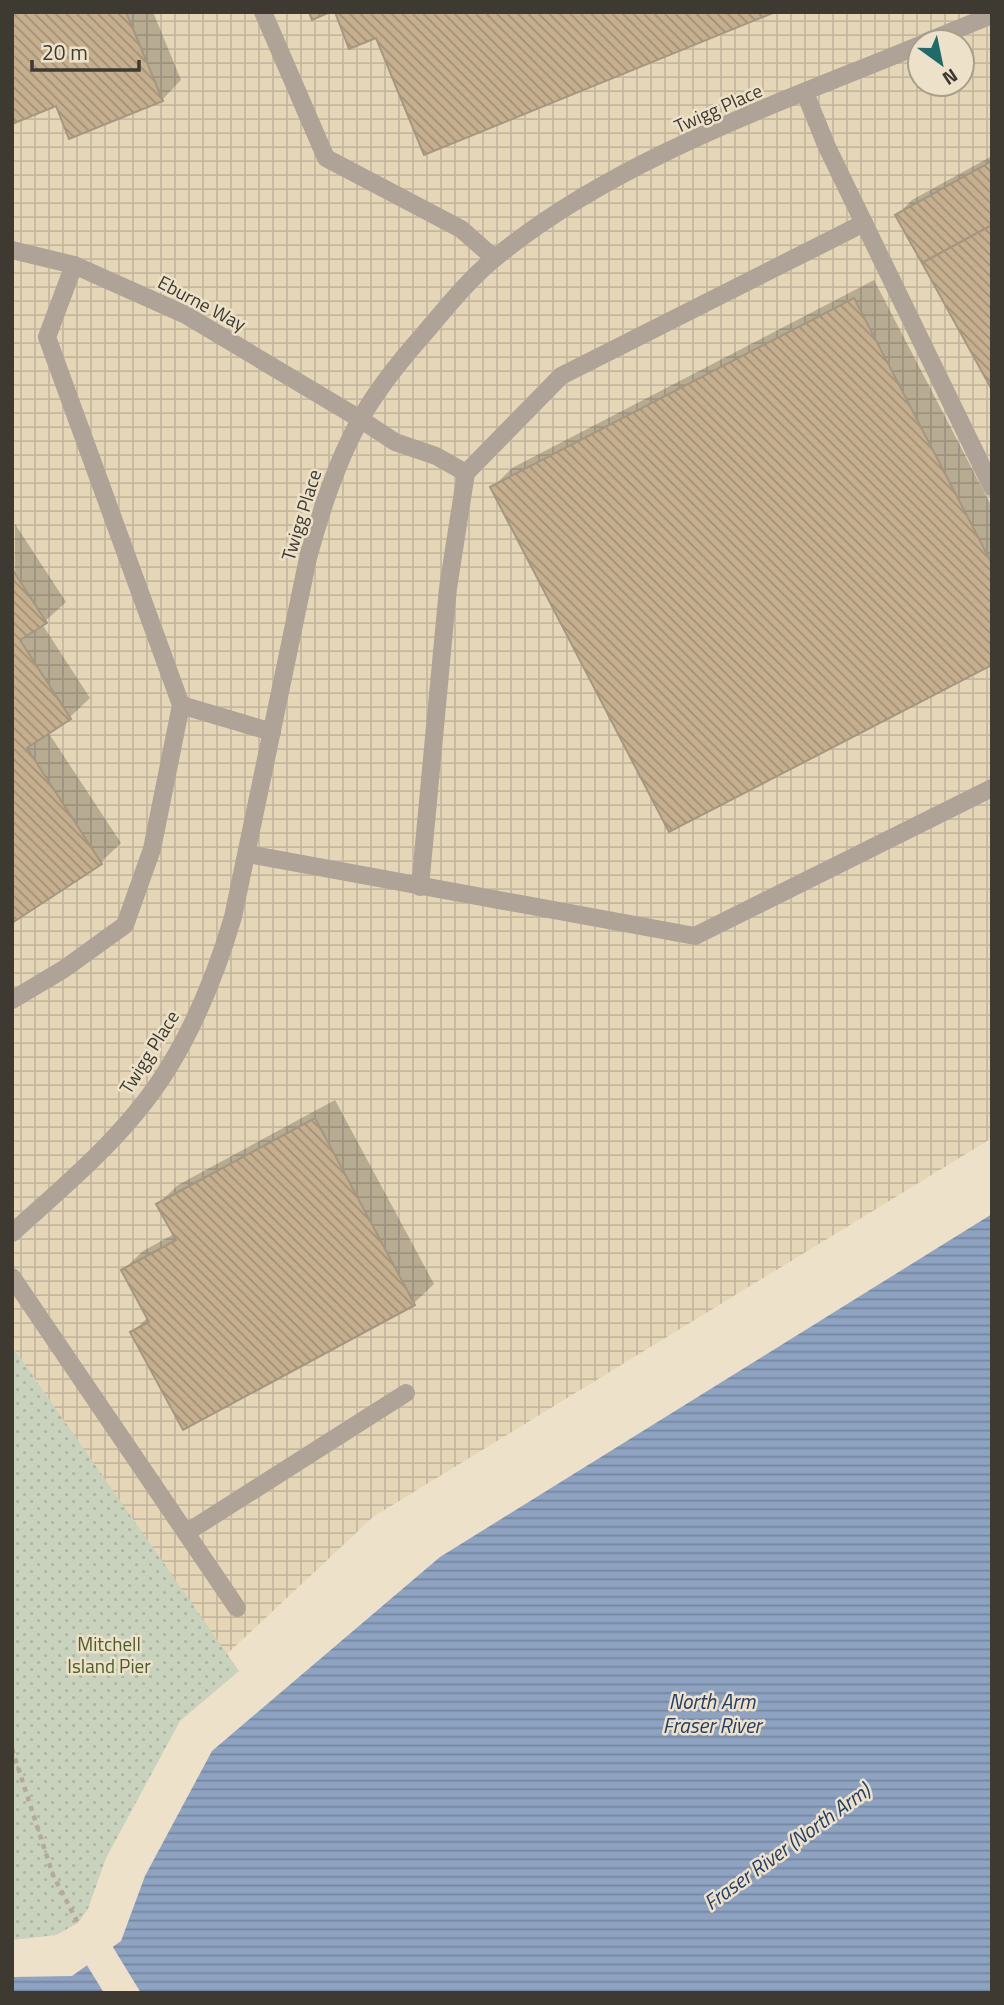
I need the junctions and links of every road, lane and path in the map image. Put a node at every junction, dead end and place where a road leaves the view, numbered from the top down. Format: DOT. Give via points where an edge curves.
graph roads {
  1 [pos="263,12"];
  2 [pos="992,15"];
  3 [pos="960,28"];
  4 [pos="906,51"];
  5 [pos="805,93"];
  6 [pos="864,223"];
  7 [pos="12,250"];
  8 [pos="494,258"];
  9 [pos="74,265"];
  10 [pos="360,419"];
  11 [pos="466,473"];
  12 [pos="992,487"];
  13 [pos="181,705"];
  14 [pos="272,732"];
  15 [pos="992,788"];
  16 [pos="248,854"];
  17 [pos="420,887"];
  18 [pos="12,1000"];
  19 [pos="12,1233"];
  20 [pos="12,1277"];
  21 [pos="405,1393"];
  22 [pos="186,1533"];
  23 [pos="237,1608"];
  24 [pos="12,1749"];
  25 [pos="79,1923"];
  1 -- 8 [label="street" via="326,158 461,229"];
  2 -- 3 [label="street"];
  4 -- 5 [label="street, Twigg Place"];
  5 -- 6 [label="street"];
  5 -- 8 [label="street, Twigg Place" via="615,177 557,211"];
  6 -- 11 [label="street" via="561,376"];
  6 -- 12 [label="street"];
  7 -- 9 [label="street, Eburne Way"];
  8 -- 10 [label="street, Twigg Place" via="393,370"];
  9 -- 10 [label="street, Eburne Way" via="186,314"];
  9 -- 13 [label="street" via="47,337"];
  10 -- 11 [label="street, Eburne Way" via="395,442 436,456"];
  10 -- 14 [label="street, Twigg Place" via="307,558"];
  11 -- 17 [label="street" via="449,588"];
  13 -- 14 [label="street"];
  13 -- 18 [label="street" via="152,849 125,925"];
  14 -- 16 [label="street, Twigg Place"];
  15 -- 17 [label="street" via="695,936"];
  16 -- 17 [label="street"];
  16 -- 19 [label="street, Twigg Place" via="217,970 193,1026 166,1072 135,1113"];
  20 -- 22 [label="street"];
  21 -- 22 [label="street"];
  22 -- 23 [label="street"];
  24 -- 25 [label="path" via="53,1875"];
}
